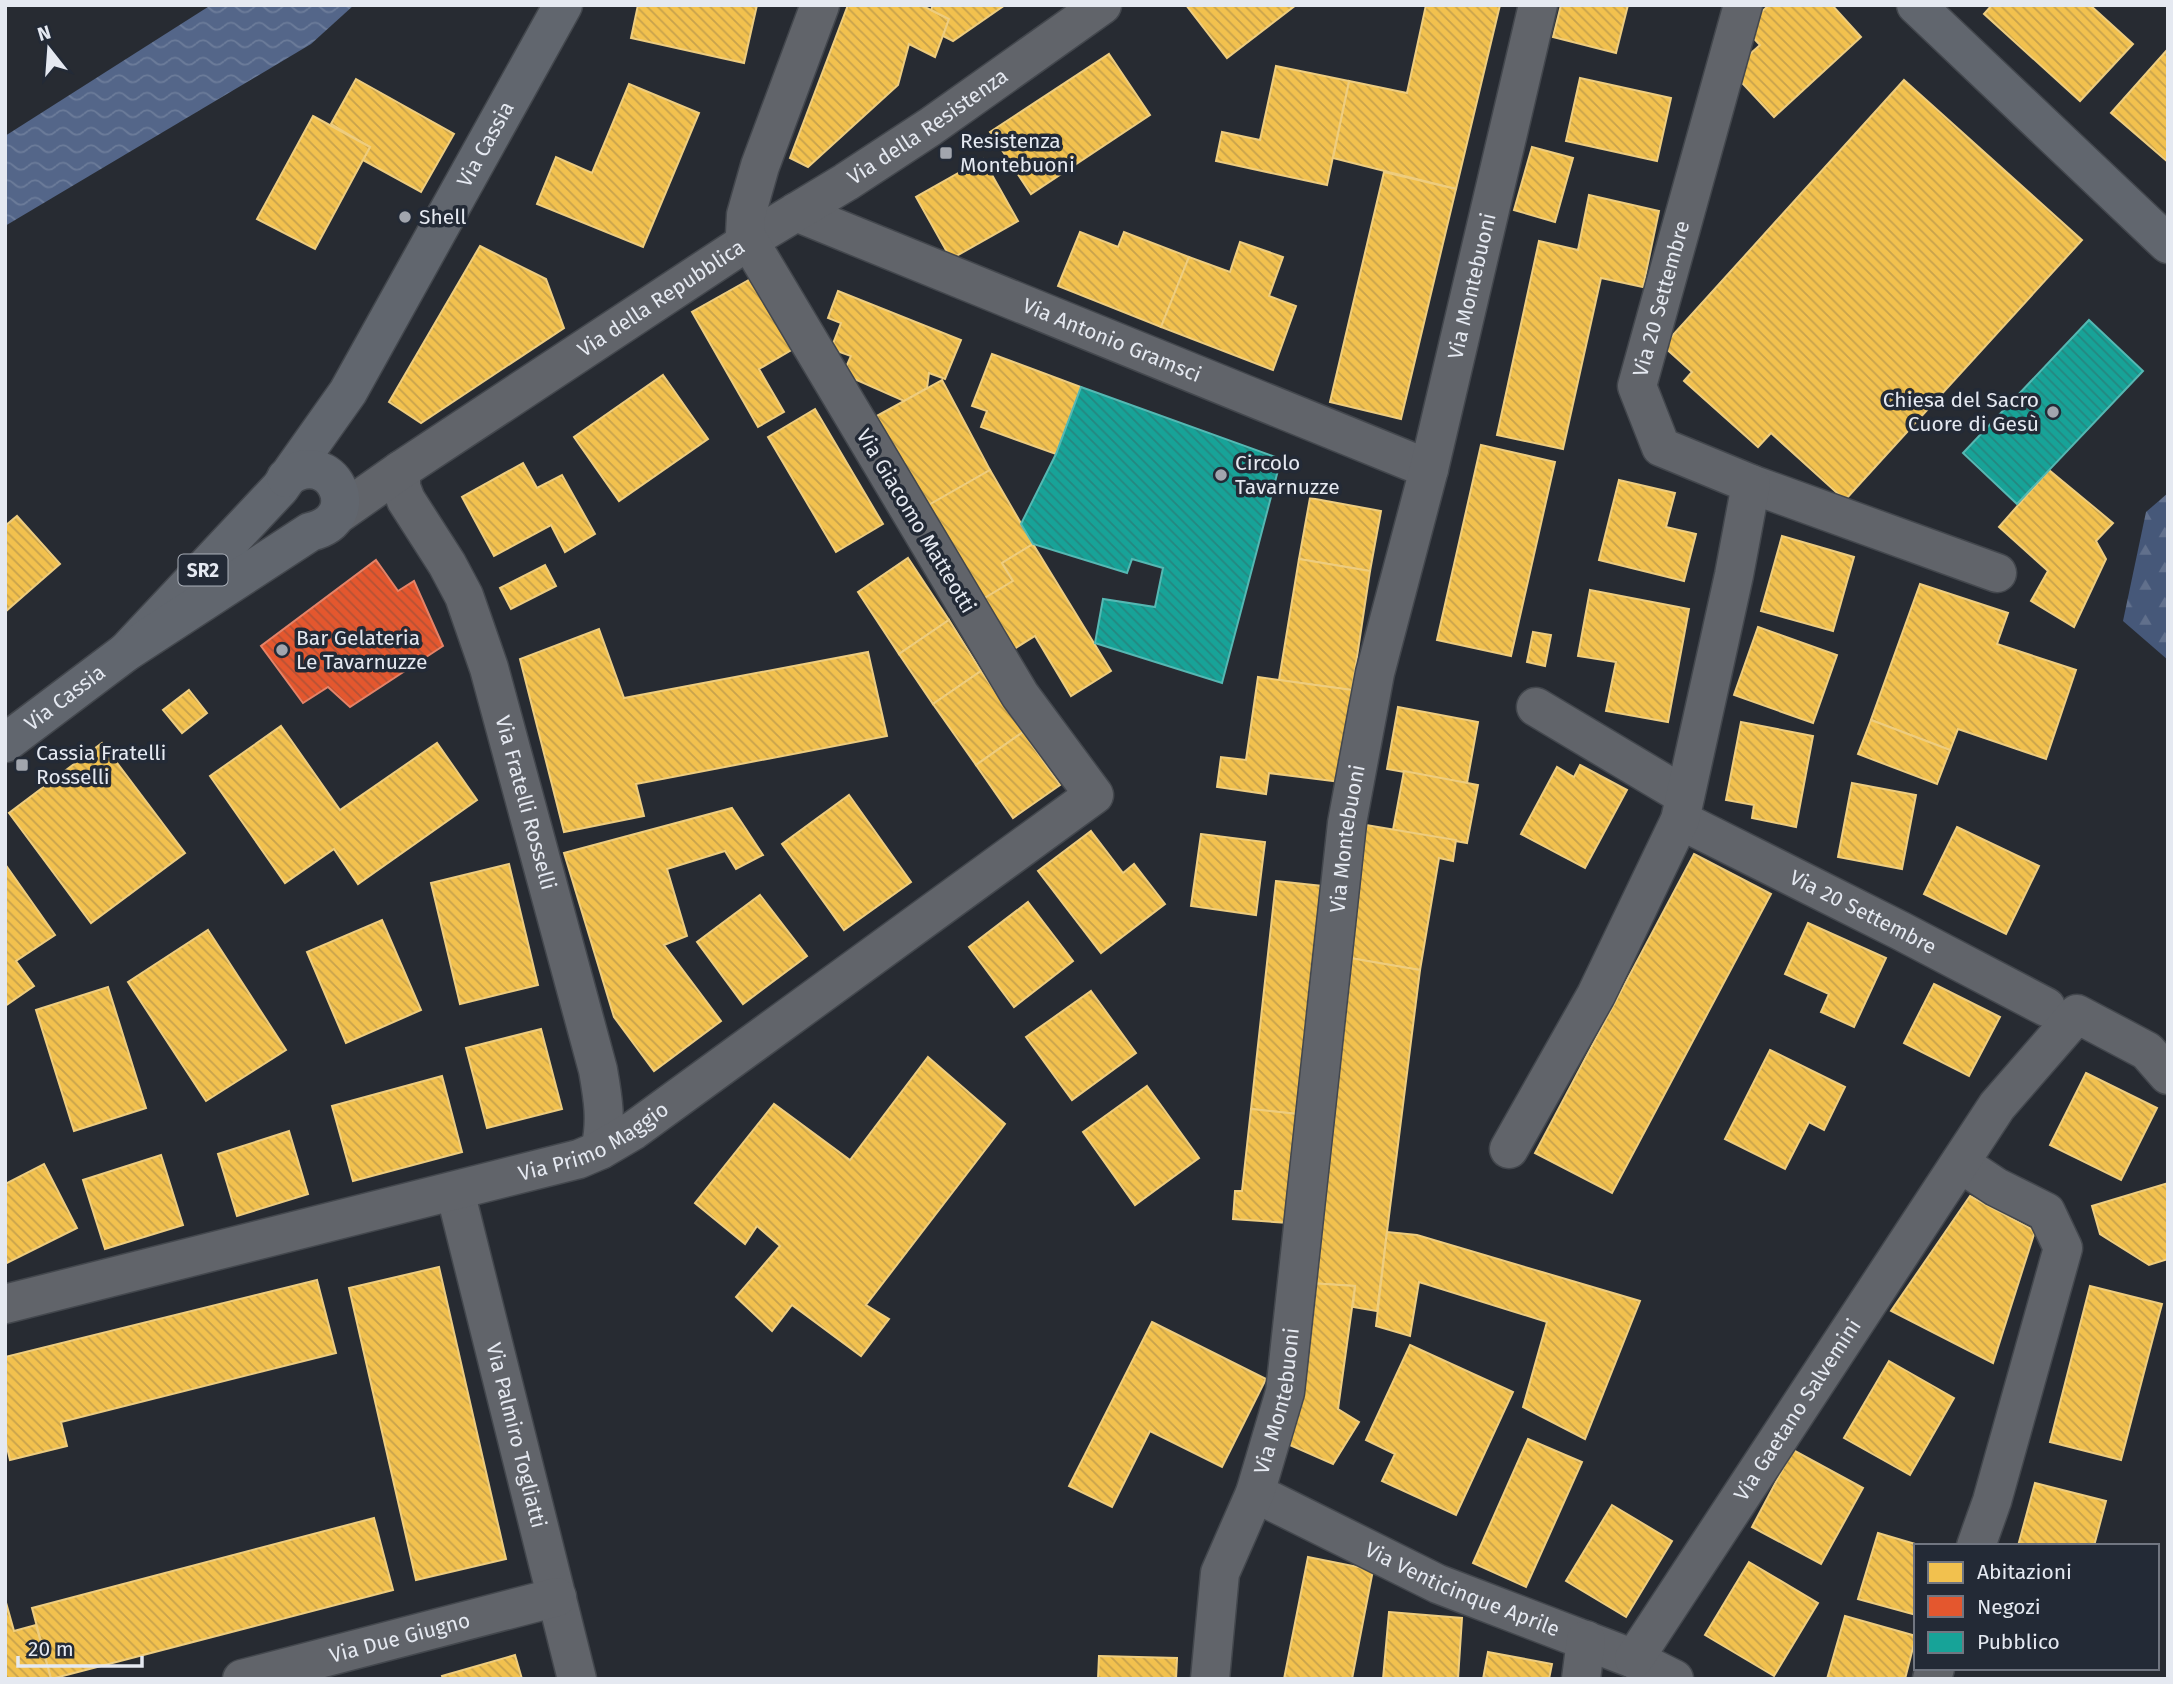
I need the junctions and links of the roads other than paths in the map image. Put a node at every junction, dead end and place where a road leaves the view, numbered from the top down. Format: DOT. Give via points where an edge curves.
graph roads {
  1 [pos="563,5"];
  2 [pos="820,5"];
  3 [pos="1102,5"];
  4 [pos="1538,5"];
  5 [pos="1743,5"];
  6 [pos="1916,5"];
  7 [pos="796,212"];
  8 [pos="748,241"];
  9 [pos="2168,244"];
  10 [pos="348,392"];
  11 [pos="436,447"];
  12 [pos="1429,469"];
  13 [pos="401,470"];
  14 [pos="283,483"];
  15 [pos="1751,484"];
  16 [pos="326,509"];
  17 [pos="1997,573"];
  18 [pos="126,652"];
  19 [pos="1536,707"];
  20 [pos="5,743"];
  21 [pos="1094,794"];
  22 [pos="1682,808"];
  23 [pos="2046,1007"];
  24 [pos="2168,1075"];
  25 [pos="1509,1149"];
  26 [pos="600,1150"];
  27 [pos="1960,1163"];
  28 [pos="455,1191"];
  29 [pos="5,1304"];
  30 [pos="1255,1493"];
  31 [pos="1977,1544"];
  32 [pos="556,1597"];
  33 [pos="1586,1640"];
  34 [pos="1634,1659"];
  35 [pos="242,1679"];
  36 [pos="577,1679"];
  37 [pos="1210,1679"];
  38 [pos="1581,1679"];
  39 [pos="1674,1679"];
  1 -- 10 [label="main road, Via Cassia / SR2"];
  2 -- 8 [label="street, Via della Repubblica" via="751,197 744,225"];
  3 -- 7 [label="street, Via della Resistenza" via="930,127"];
  4 -- 12 [label="street, Via Montebuoni"];
  5 -- 15 [label="street, Via 20 Settembre" via="1637,386 1661,447"];
  6 -- 9 [label="main road"];
  7 -- 8 [label="street, Via della Resistenza"];
  7 -- 12 [label="street, Via Antonio Gramsci"];
  8 -- 11 [label="street, Via della Repubblica"];
  8 -- 21 [label="street, Via Giacomo Matteotti" via="1020,695"];
  10 -- 14 [label="main road, Via Cassia / SR2"];
  10 -- 16 [label="main road, Via Cassia / SR2" via="335,427"];
  11 -- 13 [label="street, Via della Repubblica"];
  11 -- 16 [label="street, Via della Repubblica"];
  12 -- 30 [label="street, Via Montebuoni" via="1375,673 1347,824 1285,1392"];
  13 -- 16 [label="street, Via della Repubblica"];
  13 -- 26 [label="street, Via Fratelli Rosselli" via="406,500 464,596 489,668 598,1070 605,1106"];
  14 -- 16 [label="main road" via="296,471 324,472"];
  14 -- 16 [label="main road" via="278,508 282,518 299,531"];
  14 -- 18 [label="main road, Via Cassia / SR2"];
  15 -- 17 [label="street, Via 20 Settembre"];
  15 -- 22 [label="street"];
  16 -- 18 [label="main road, Via Cassia / SR2"];
  18 -- 20 [label="main road, Via Cassia / SR2"];
  19 -- 22 [label="street, Via 20 Settembre"];
  21 -- 26 [label="street, Via Primo Maggio" via="634,1130"];
  22 -- 23 [label="street, Via 20 Settembre"];
  22 -- 25 [label="street" via="1596,995"];
  24 -- 27 [label="street, Via Gaetano Salvemini" via="2147,1051 2077,1014 1997,1107"];
  26 -- 28 [label="street, Via Primo Maggio"];
  27 -- 31 [label="street" via="2046,1212 2063,1248"];
  27 -- 34 [label="street, Via Gaetano Salvemini"];
  28 -- 29 [label="street, Via Primo Maggio"];
  28 -- 32 [label="street, Via Palmiro Togliatti"];
  30 -- 33 [label="street, Via Venticinque Aprile" via="1438,1584"];
  30 -- 37 [label="street, Via Montebuoni" via="1220,1573"];
  32 -- 35 [label="street, Via Due Giugno"];
  32 -- 36 [label="street, Via Palmiro Togliatti"];
  33 -- 34 [label="street, Via Venticinque Aprile"];
  33 -- 38 [label="street"];
  34 -- 39 [label="street, Via Venticinque Aprile"];
}
